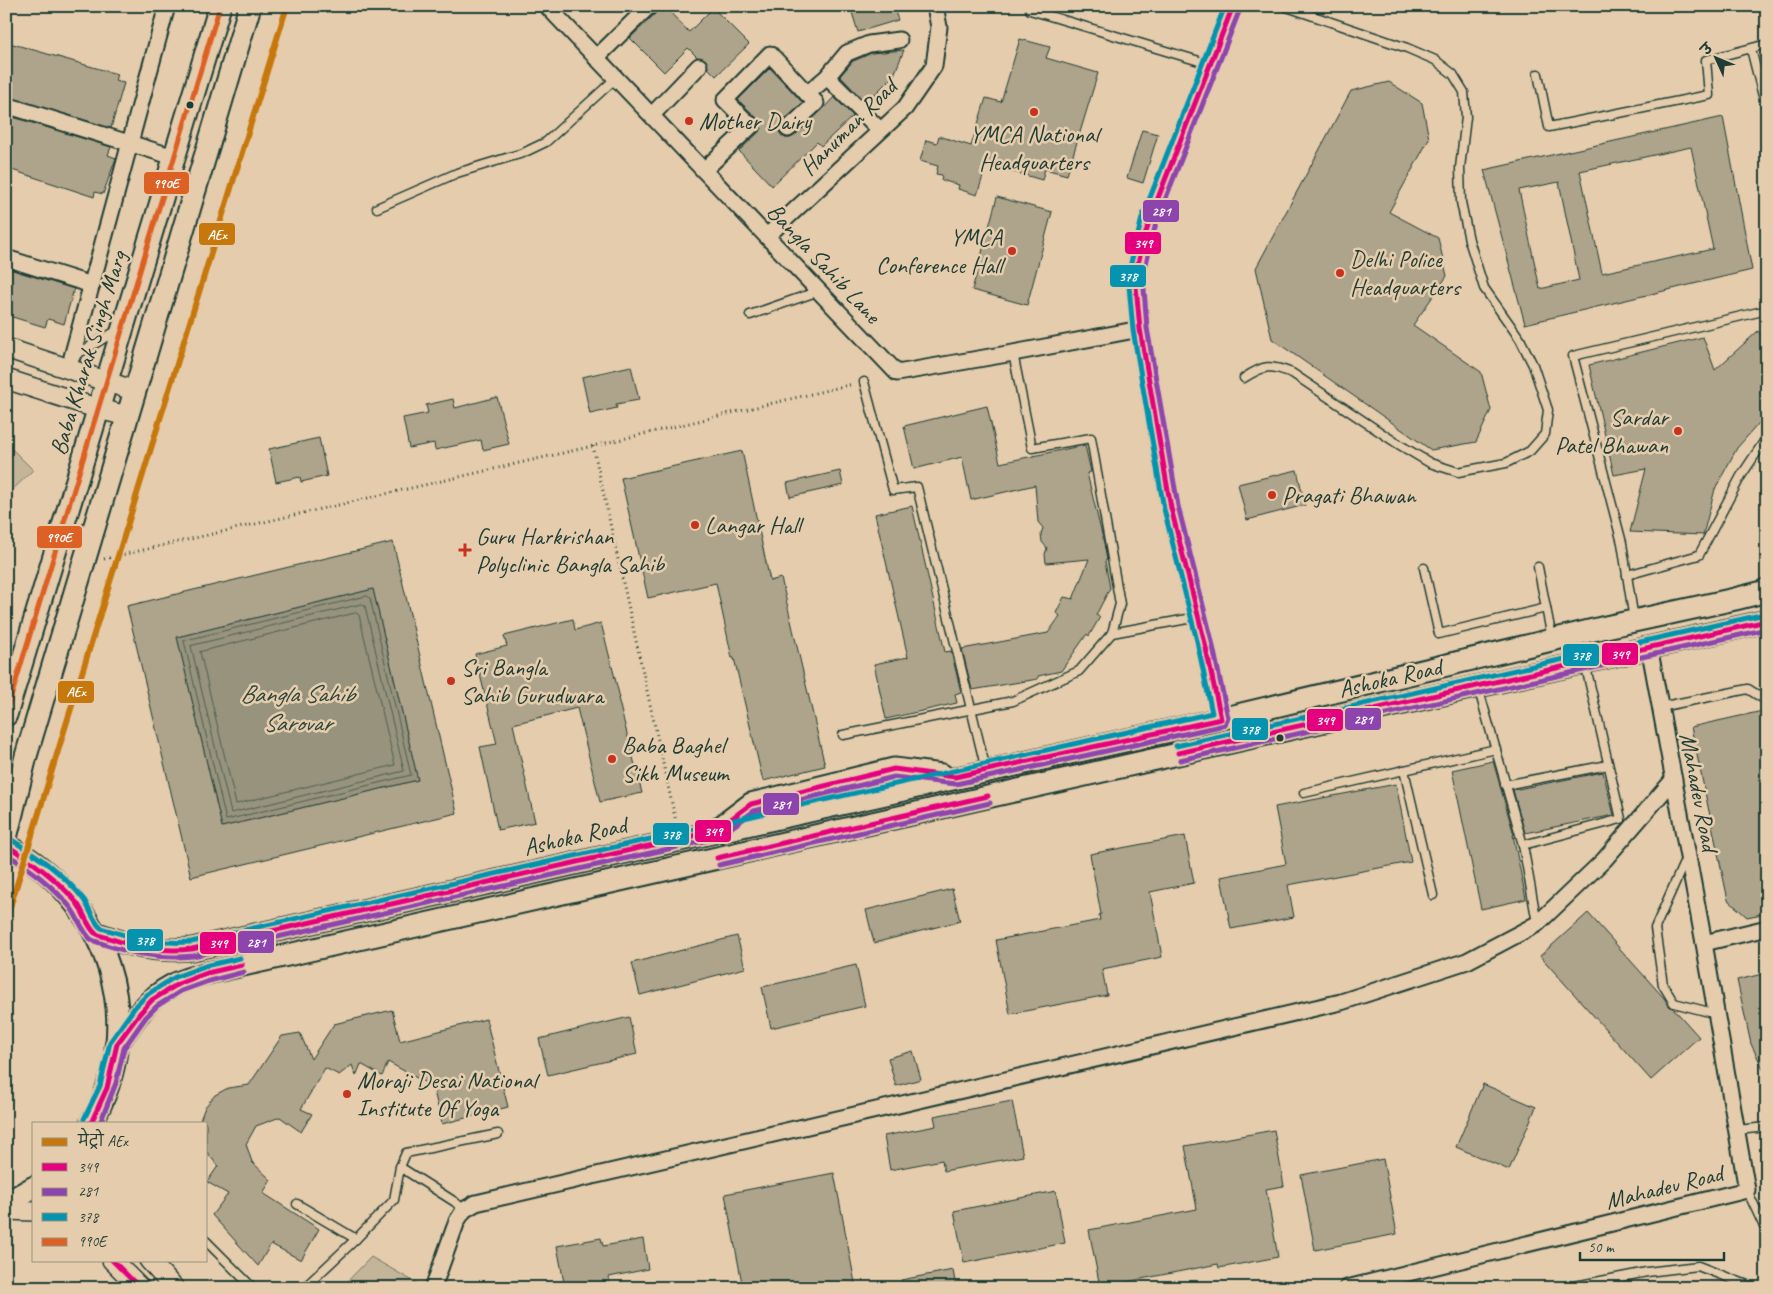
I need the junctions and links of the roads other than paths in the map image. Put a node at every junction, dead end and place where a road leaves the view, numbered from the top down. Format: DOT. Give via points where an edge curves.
graph roads {
  1 [pos="168,6"];
  2 [pos="220,6"];
  3 [pos="250,6"];
  4 [pos="548,6"];
  5 [pos="649,6"];
  6 [pos="935,6"];
  7 [pos="1233,6"];
  8 [pos="1284,6"];
  9 [pos="1030,10"];
  10 [pos="899,40"];
  11 [pos="1767,44"];
  12 [pos="1751,48"];
  13 [pos="596,58"];
  14 [pos="1211,65"];
  15 [pos="699,66"];
  16 [pos="1538,74"];
  17 [pos="827,77"];
  18 [pos="616,78"];
  19 [pos="807,94"];
  20 [pos="6,105"];
  21 [pos="1767,112"];
  22 [pos="652,115"];
  23 [pos="788,129"];
  24 [pos="880,130"];
  25 [pos="129,144"];
  26 [pos="174,157"];
  27 [pos="704,170"];
  28 [pos="377,208"];
  29 [pos="767,236"];
  30 [pos="6,258"];
  31 [pos="92,285"];
  32 [pos="820,291"];
  33 [pos="1767,310"];
  34 [pos="750,315"];
  35 [pos="124,326"];
  36 [pos="1140,328"];
  37 [pos="6,348"];
  38 [pos="1013,353"];
  39 [pos="65,361"];
  40 [pos="1244,378"];
  41 [pos="6,379"];
  42 [pos="864,382"];
  43 [pos="107,383"];
  44 [pos="135,391"];
  45 [pos="99,409"];
  46 [pos="127,416"];
  47 [pos="1767,437"];
  48 [pos="1424,568"];
  49 [pos="1538,568"];
  50 [pos="1627,575"];
  51 [pos="1767,589"];
  52 [pos="1546,608"];
  53 [pos="1198,616"];
  54 [pos="1635,621"];
  55 [pos="1767,621"];
  56 [pos="1112,633"];
  57 [pos="1552,640"];
  58 [pos="1649,646"];
  59 [pos="1585,661"];
  60 [pos="1478,685"];
  61 [pos="1767,701"];
  62 [pos="1660,707"];
  63 [pos="970,710"];
  64 [pos="7,712"];
  65 [pos="1221,719"];
  66 [pos="843,735"];
  67 [pos="1496,749"];
  68 [pos="1608,765"];
  69 [pos="986,770"];
  70 [pos="1404,770"];
  71 [pos="1674,779"];
  72 [pos="1505,785"];
  73 [pos="1304,793"];
  74 [pos="6,838"];
  75 [pos="6,845"];
  76 [pos="1523,845"];
  77 [pos="1688,854"];
  78 [pos="1433,895"];
  79 [pos="1537,924"];
  80 [pos="1767,928"];
  81 [pos="95,933"];
  82 [pos="1704,943"];
  83 [pos="1717,1014"];
  84 [pos="116,1046"];
  85 [pos="91,1122"];
  86 [pos="1767,1126"];
  87 [pos="1737,1130"];
  88 [pos="498,1134"];
  89 [pos="400,1167"];
  90 [pos="32,1188"];
  91 [pos="1747,1190"];
  92 [pos="6,1203"];
  93 [pos="297,1204"];
  94 [pos="6,1210"];
  95 [pos="464,1210"];
  96 [pos="32,1211"];
  97 [pos="1767,1233"];
  98 [pos="356,1239"];
  99 [pos="208,1242"];
  100 [pos="114,1262"];
  101 [pos="147,1262"];
  102 [pos="150,1262"];
  103 [pos="135,1282"];
  104 [pos="1377,1284"];
  105 [pos="174,1288"];
  106 [pos="253,1288"];
  107 [pos="304,1288"];
  108 [pos="433,1288"];
  109 [pos="1346,1288"];
  110 [pos="1565,1288"];
  111 [pos="1755,1288"];
  1 -- 25 [label="street"];
  2 -- 26 [label="main road, Baba Kharak Singh Marg"];
  3 -- 44 [label="main road"];
  4 -- 13 [label="street, Bangla Sahib Lane"];
  5 -- 13 [label="street"];
  6 -- 24 [label="street, Hanuman Road" via="939,27 934,66 905,108"];
  7 -- 14 [label="street"];
  8 -- 40 [label="lane" via="1435,60 1453,74 1464,92 1466,117 1460,168 1461,202 1469,240 1484,288 1520,339 1532,365 1548,410 1545,434 1530,451 1506,463 1458,472 1430,463 1292,373 1277,367 1259,368"];
  9 -- 14 [label="lane"];
  10 -- 17 [label="street" via="869,44 847,53"];
  11 -- 12 [label="lane"];
  12 -- 16 [label="lane" via="1706,60 1709,95 1549,127"];
  12 -- 21 [label="lane"];
  13 -- 18 [label="street, Bangla Sahib Lane"];
  14 -- 36 [label="street" via="1149,220 1135,275"];
  15 -- 22 [label="street"];
  17 -- 19 [label="street"];
  17 -- 24 [label="street"];
  18 -- 22 [label="street, Bangla Sahib Lane"];
  18 -- 28 [label="lane" via="546,142 523,154 456,173"];
  19 -- 23 [label="street" via="816,103"];
  19 -- 27 [label="street" via="770,54 724,100 751,126"];
  20 -- 25 [label="street"];
  22 -- 27 [label="street, Bangla Sahib Lane"];
  24 -- 29 [label="street, Hanuman Road"];
  25 -- 26 [label="street"];
  25 -- 31 [label="street"];
  26 -- 35 [label="main road, Baba Kharak Singh Marg"];
  27 -- 29 [label="street, Bangla Sahib Lane"];
  29 -- 32 [label="street, Bangla Sahib Lane"];
  30 -- 31 [label="street"];
  31 -- 39 [label="street"];
  32 -- 34 [label="lane"];
  32 -- 38 [label="street, Bangla Sahib Lane" via="897,373"];
  33 -- 50 [label="lane" via="1573,356 1622,542"];
  35 -- 39 [label="lane"];
  35 -- 43 [label="main road, Baba Kharak Singh Marg"];
  36 -- 38 [label="street, Bangla Sahib Lane"];
  36 -- 53 [label="street" via="1171,508"];
  37 -- 39 [label="street"];
  38 -- 56 [label="lane" via="1032,448 1091,438 1120,604"];
  39 -- 43 [label="street"];
  41 -- 45 [label="street"];
  42 -- 63 [label="lane" via="893,490 917,487"];
  43 -- 44 [label="street"];
  43 -- 45 [label="main road, Baba Kharak Singh Marg"];
  44 -- 46 [label="main road"];
  45 -- 46 [label="street"];
  45 -- 64 [label="main road, Baba Kharak Singh Marg"];
  46 -- 74 [label="main road" via="26,756"];
  47 -- 50 [label="lane" via="1740,476 1699,555"];
  48 -- 52 [label="lane" via="1439,634"];
  49 -- 52 [label="lane"];
  50 -- 54 [label="lane"];
  51 -- 54 [label="main road, Ashoka Road"];
  52 -- 57 [label="lane"];
  53 -- 56 [label="lane"];
  53 -- 65 [label="street"];
  54 -- 57 [label="main road, Ashoka Road"];
  55 -- 58 [label="main road, Ashoka Road"];
  56 -- 63 [label="lane" via="1079,671 1014,701"];
  57 -- 65 [label="main road, Ashoka Road"];
  58 -- 59 [label="main road, Ashoka Road"];
  58 -- 62 [label="street, Mahadev Road"];
  59 -- 60 [label="main road, Ashoka Road"];
  59 -- 68 [label="lane"];
  60 -- 67 [label="lane"];
  60 -- 84 [label="main road, Ashoka Road" via="208,973 169,986 153,998"];
  61 -- 62 [label="lane" via="1748,689"];
  62 -- 71 [label="street, Mahadev Road"];
  63 -- 66 [label="lane"];
  63 -- 69 [label="lane"];
  65 -- 69 [label="main road, Ashoka Road"];
  67 -- 70 [label="lane"];
  67 -- 72 [label="lane"];
  68 -- 72 [label="lane"];
  68 -- 76 [label="lane" via="1621,819"];
  69 -- 81 [label="main road, Ashoka Road" via="955,777 894,769 752,804 715,831 192,949 145,948"];
  70 -- 73 [label="lane"];
  70 -- 78 [label="lane"];
  71 -- 77 [label="street, Mahadev Road"];
  71 -- 79 [label="street" via="1604,860"];
  72 -- 76 [label="lane"];
  75 -- 81 [label="main road" via="57,881 78,905"];
  76 -- 79 [label="lane"];
  77 -- 82 [label="street, Mahadev Road"];
  77 -- 83 [label="lane" via="1655,928 1663,985 1674,1003"];
  79 -- 95 [label="street" via="1467,961 1341,1002 476,1203"];
  80 -- 82 [label="street"];
  81 -- 84 [label="main road" via="107,960 114,988"];
  82 -- 83 [label="street, Mahadev Road"];
  83 -- 87 [label="street, Mahadev Road"];
  84 -- 85 [label="main road" via="108,1083"];
  86 -- 87 [label="lane"];
  87 -- 91 [label="street, Mahadev Road"];
  88 -- 89 [label="lane" via="406,1153"];
  89 -- 95 [label="lane"];
  89 -- 98 [label="lane" via="394,1200"];
  90 -- 92 [label="main road"];
  91 -- 97 [label="lane"];
  91 -- 104 [label="street, Mahadev Road"];
  93 -- 98 [label="lane"];
  94 -- 96 [label="street"];
  95 -- 108 [label="street"];
  98 -- 107 [label="lane"];
  99 -- 106 [label="lane"];
  100 -- 103 [label="street"];
  101 -- 103 [label="street"];
  102 -- 105 [label="street"];
  104 -- 109 [label="street, Mahadev Road"];
  110 -- 111 [label="lane" via="1698,1266"];
}
